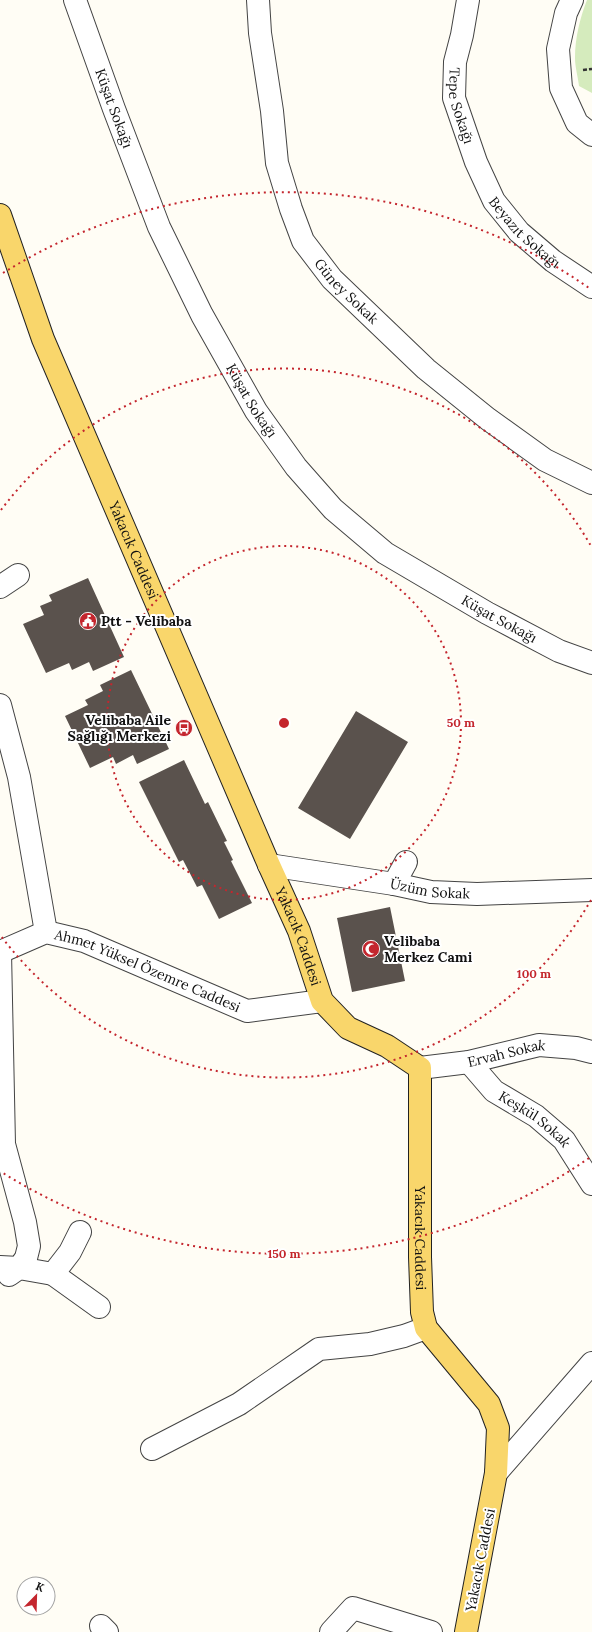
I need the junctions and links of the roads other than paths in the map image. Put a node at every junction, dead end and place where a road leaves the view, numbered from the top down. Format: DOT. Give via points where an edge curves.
graph roads {
  1 [pos="75,0"];
  2 [pos="258,0"];
  3 [pos="468,0"];
  4 [pos="572,0"];
  5 [pos="592,135"];
  6 [pos="476,162"];
  7 [pos="0,214"];
  8 [pos="592,287"];
  9 [pos="592,483"];
  10 [pos="18,575"];
  11 [pos="0,587"];
  12 [pos="592,663"];
  13 [pos="0,705"];
  14 [pos="406,862"];
  15 [pos="269,865"];
  16 [pos="394,884"];
  17 [pos="592,890"];
  18 [pos="46,932"];
  19 [pos="0,952"];
  20 [pos="322,1001"];
  21 [pos="592,1052"];
  22 [pos="469,1062"];
  23 [pos="420,1068"];
  24 [pos="592,1184"];
  25 [pos="80,1232"];
  26 [pos="10,1268"];
  27 [pos="53,1274"];
  28 [pos="0,1282"];
  29 [pos="99,1307"];
  30 [pos="426,1328"];
  31 [pos="592,1363"];
  32 [pos="152,1449"];
  33 [pos="496,1473"];
  34 [pos="331,1632"];
  35 [pos="431,1632"];
  36 [pos="466,1632"];
  1 -- 12 [label="street, Küşat Sokağı" via="159,228 202,315 256,411 296,466 333,509 385,553 494,617 559,651"];
  2 -- 9 [label="street, Güney Sokak" via="277,163 303,240 332,279 426,369 488,419 545,460"];
  3 -- 6 [label="street, Tepe Sokağı" via="455,62 454,98"];
  4 -- 5 [label="street" via="566,13 558,49 561,88 577,123"];
  6 -- 8 [label="street, Beyazıt Sokağı" via="494,201 519,232 553,261"];
  7 -- 15 [label="main road, Yakacık Caddesi" via="43,339"];
  10 -- 11 [label="street"];
  13 -- 18 [label="street" via="19,777"];
  14 -- 16 [label="street"];
  15 -- 16 [label="street, Üzüm Sokak"];
  15 -- 20 [label="main road, Yakacık Caddesi" via="299,931"];
  16 -- 17 [label="street, Üzüm Sokak" via="431,892 477,894"];
  18 -- 19 [label="street, Ahmet Yüksel Özemre Caddesi"];
  18 -- 20 [label="street, Ahmet Yüksel Özemre Caddesi" via="84,941 247,1010"];
  19 -- 26 [label="street" via="4,1144 30,1246 26,1258"];
  20 -- 23 [label="main road, Yakacık Caddesi" via="348,1028 387,1046"];
  21 -- 22 [label="street, Ervah Sokak" via="539,1045"];
  22 -- 23 [label="street, Ervah Sokak"];
  22 -- 24 [label="street, Keşkül Sokak" via="494,1091 536,1116 564,1140"];
  23 -- 30 [label="main road, Yakacık Caddesi" via="420,1257 422,1312"];
  25 -- 27 [label="street" via="70,1252"];
  26 -- 27 [label="street"];
  26 -- 28 [label="street"];
  27 -- 29 [label="street"];
  30 -- 32 [label="street" via="370,1344 319,1349 239,1404"];
  30 -- 33 [label="main road, Yakacık Caddesi" via="488,1404 498,1428"];
  31 -- 33 [label="street"];
  33 -- 36 [label="main road, Yakacık Caddesi"];
  34 -- 35 [label="street" via="353,1608"];
}
